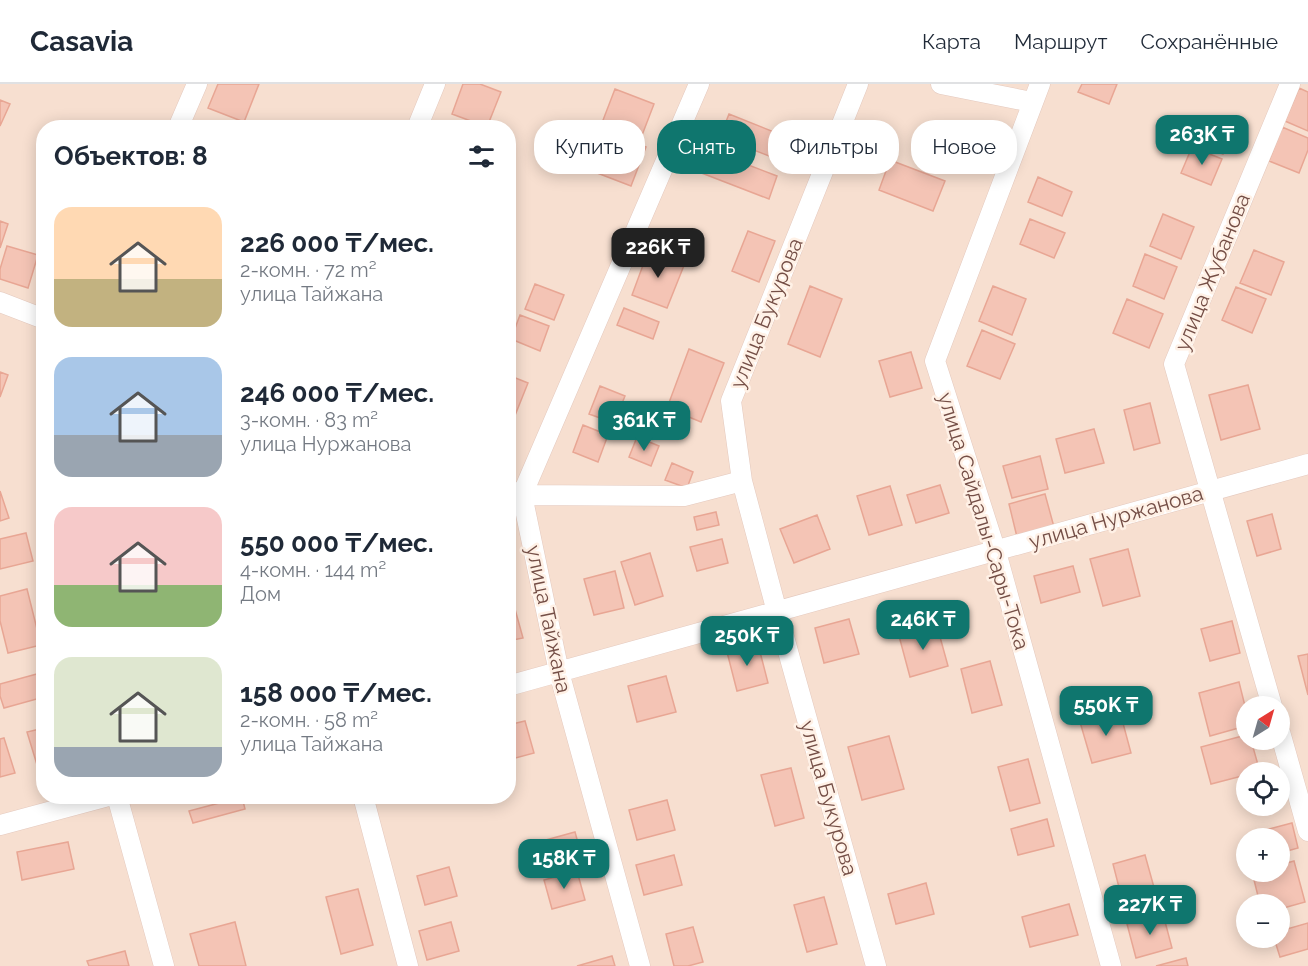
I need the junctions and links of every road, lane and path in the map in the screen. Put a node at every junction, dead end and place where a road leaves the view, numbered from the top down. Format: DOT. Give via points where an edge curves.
graph roads {
  1 [pos="197,84"];
  2 [pos="435,84"];
  3 [pos="699,84"];
  4 [pos="858,84"];
  5 [pos="941,84"];
  6 [pos="1290,84"];
  7 [pos="1036,93"];
  8 [pos="181,120"];
  9 [pos="420,120"];
  10 [pos="0,303"];
  11 [pos="36,316"];
  12 [pos="1308,464"];
  13 [pos="742,481"];
  14 [pos="516,491"];
  15 [pos="1210,491"];
  16 [pos="516,493"];
  17 [pos="516,497"];
  18 [pos="996,552"];
  19 [pos="777,612"];
  20 [pos="559,672"];
  21 [pos="516,684"];
  22 [pos="1269,696"];
  23 [pos="1285,750"];
  24 [pos="78,804"];
  25 [pos="119,804"];
  26 [pos="365,804"];
  27 [pos="0,825"];
  28 [pos="1308,831"];
  29 [pos="164,966"];
  30 [pos="408,966"];
  31 [pos="640,966"];
  32 [pos="876,966"];
  33 [pos="1111,966"];
  1 -- 8 [label="street"];
  2 -- 9 [label="street"];
  3 -- 14 [label="street"];
  4 -- 13 [label="street, улица Букурова" via="731,401"];
  5 -- 7 [label="street"];
  6 -- 15 [label="street, улица Жубанова" via="1174,364"];
  7 -- 18 [label="street, улица Сайдалы-Сары-Тока" via="935,361"];
  10 -- 11 [label="street"];
  12 -- 15 [label="street, улица Нуржанова"];
  13 -- 16 [label="street" via="684,496"];
  13 -- 19 [label="street, улица Букурова"];
  15 -- 18 [label="street, улица Нуржанова"];
  15 -- 22 [label="street, улица Жубанова"];
  17 -- 20 [label="street, улица Тайжана"];
  18 -- 19 [label="street, улица Нуржанова"];
  18 -- 33 [label="street, улица Сайдалы-Сары-Тока"];
  19 -- 20 [label="street, улица Нуржанова"];
  19 -- 32 [label="street, улица Букурова"];
  20 -- 21 [label="street, улица Нуржанова"];
  20 -- 31 [label="street, улица Тайжана"];
  23 -- 28 [label="street"];
  24 -- 27 [label="street"];
  25 -- 29 [label="street"];
  26 -- 30 [label="street"];
}
